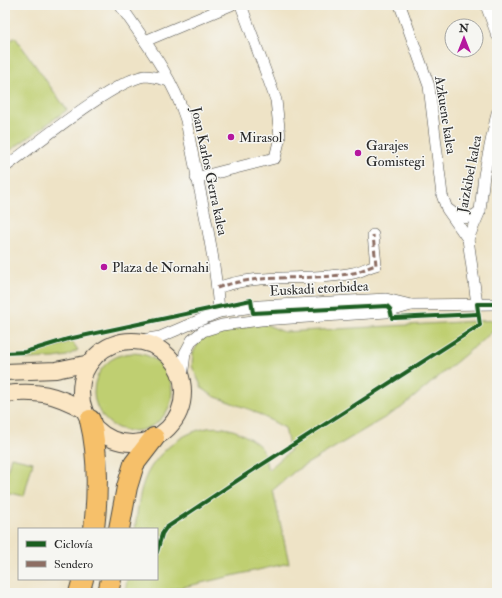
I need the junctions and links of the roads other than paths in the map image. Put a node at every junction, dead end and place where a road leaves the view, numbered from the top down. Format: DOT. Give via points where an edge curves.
graph roads {
  1 [pos="120,5"];
  2 [pos="231,5"];
  3 [pos="241,5"];
  4 [pos="400,5"];
  5 [pos="486,5"];
  6 [pos="497,35"];
  7 [pos="145,41"];
  8 [pos="169,81"];
  9 [pos="497,113"];
  10 [pos="5,167"];
  11 [pos="196,178"];
  12 [pos="447,209"];
  13 [pos="480,211"];
  14 [pos="373,235"];
  15 [pos="468,239"];
  16 [pos="218,288"];
  17 [pos="478,304"];
  18 [pos="497,304"];
  19 [pos="411,305"];
  20 [pos="219,312"];
  21 [pos="136,340"];
  22 [pos="90,363"];
  23 [pos="5,372"];
  24 [pos="182,378"];
  25 [pos="5,394"];
  26 [pos="87,415"];
  27 [pos="154,438"];
  28 [pos="94,528"];
  29 [pos="119,528"];
  30 [pos="83,580"];
  31 [pos="111,580"];
  32 [pos="79,593"];
  33 [pos="108,593"];
  1 -- 7 [label="street, Joan Karlos Gerra kalea"];
  2 -- 7 [label="street"];
  3 -- 11 [label="street" via="276,100 280,137 276,158"];
  4 -- 12 [label="street, Azkuene kalea" via="429,86 442,195"];
  5 -- 6 [label="street"];
  7 -- 8 [label="street, Joan Karlos Gerra kalea"];
  8 -- 10 [label="street" via="146,76 132,80 102,96"];
  8 -- 11 [label="street, Joan Karlos Gerra kalea" via="180,100 186,120"];
  9 -- 13 [label="street, Jaizkibel kalea" via="484,175"];
  11 -- 16 [label="street, Joan Karlos Gerra kalea"];
  12 -- 13 [label="street" via="464,218 473,218"];
  12 -- 15 [label="street, Azkuene kalea"];
  13 -- 15 [label="street, Jaizkibel kalea"];
  14 -- 16 [label="street" via="376,265 353,273 261,280"];
  15 -- 17 [label="street"];
  16 -- 20 [label="street, Joan Karlos Gerra kalea"];
  17 -- 18 [label="street, Euskadi etorbidea"];
  17 -- 19 [label="street, Euskadi etorbidea"];
  19 -- 20 [label="street, Euskadi etorbidea" via="386,299 260,306"];
  19 -- 24 [label="street, Euskadi etorbidea" via="387,312 222,324 203,331 192,340 185,353"];
  20 -- 21 [label="street, Euskadi etorbidea" via="160,336"];
  21 -- 22 [label="main road" via="109,346"];
  21 -- 24 [label="main road" via="152,344 165,352 176,364"];
  22 -- 23 [label="main road" via="56,370"];
  22 -- 26 [label="main road" via="85,371 81,390"];
  24 -- 27 [label="main road" via="183,399 180,412 164,432"];
  25 -- 26 [label="main road" via="36,392 60,397"];
  26 -- 27 [label="main road" via="100,431 112,439 140,442"];
  26 -- 28 [label="highway" via="96,448"];
  27 -- 29 [label="highway" via="134,464"];
  30 -- 32 [label="highway"];
  31 -- 33 [label="highway"];
}
